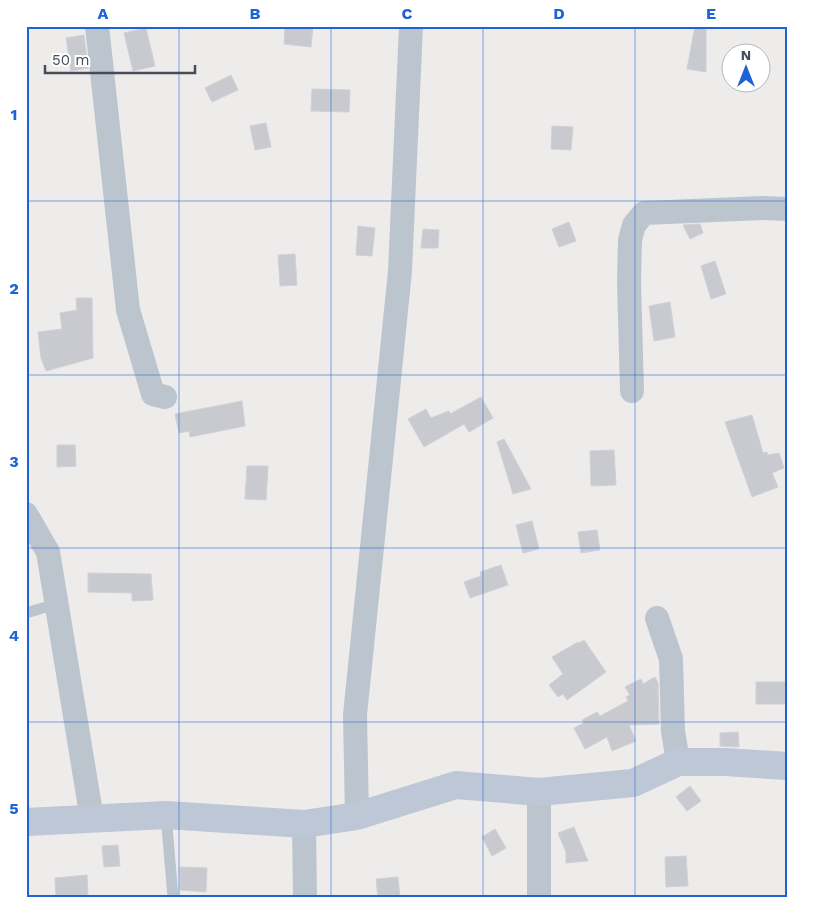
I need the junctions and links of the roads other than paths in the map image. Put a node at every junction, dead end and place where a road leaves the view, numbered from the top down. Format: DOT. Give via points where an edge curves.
graph roads {
  1 [pos="97,26"];
  2 [pos="411,26"];
  3 [pos="788,209"];
  4 [pos="632,391"];
  5 [pos="165,397"];
  6 [pos="26,514"];
  7 [pos="56,604"];
  8 [pos="26,614"];
  9 [pos="657,618"];
  10 [pos="678,762"];
  11 [pos="788,766"];
  12 [pos="539,792"];
  13 [pos="166,814"];
  14 [pos="357,816"];
  15 [pos="92,819"];
  16 [pos="26,822"];
  17 [pos="304,824"];
  18 [pos="173,897"];
  19 [pos="305,897"];
  20 [pos="539,897"];
  1 -- 5 [label="street" via="128,310 154,394"];
  2 -- 14 [label="street" via="400,271 354,715"];
  3 -- 4 [label="street" via="644,213 634,225 630,240"];
  6 -- 7 [label="street" via="48,552"];
  7 -- 8 [label="lane"];
  7 -- 15 [label="street"];
  9 -- 10 [label="street" via="671,659 673,731"];
  10 -- 11 [label="street"];
  10 -- 12 [label="street" via="633,783"];
  12 -- 14 [label="street" via="456,785"];
  12 -- 20 [label="street"];
  13 -- 15 [label="street"];
  13 -- 17 [label="street"];
  13 -- 18 [label="lane"];
  14 -- 17 [label="street"];
  15 -- 16 [label="street"];
  17 -- 19 [label="street"];
}
